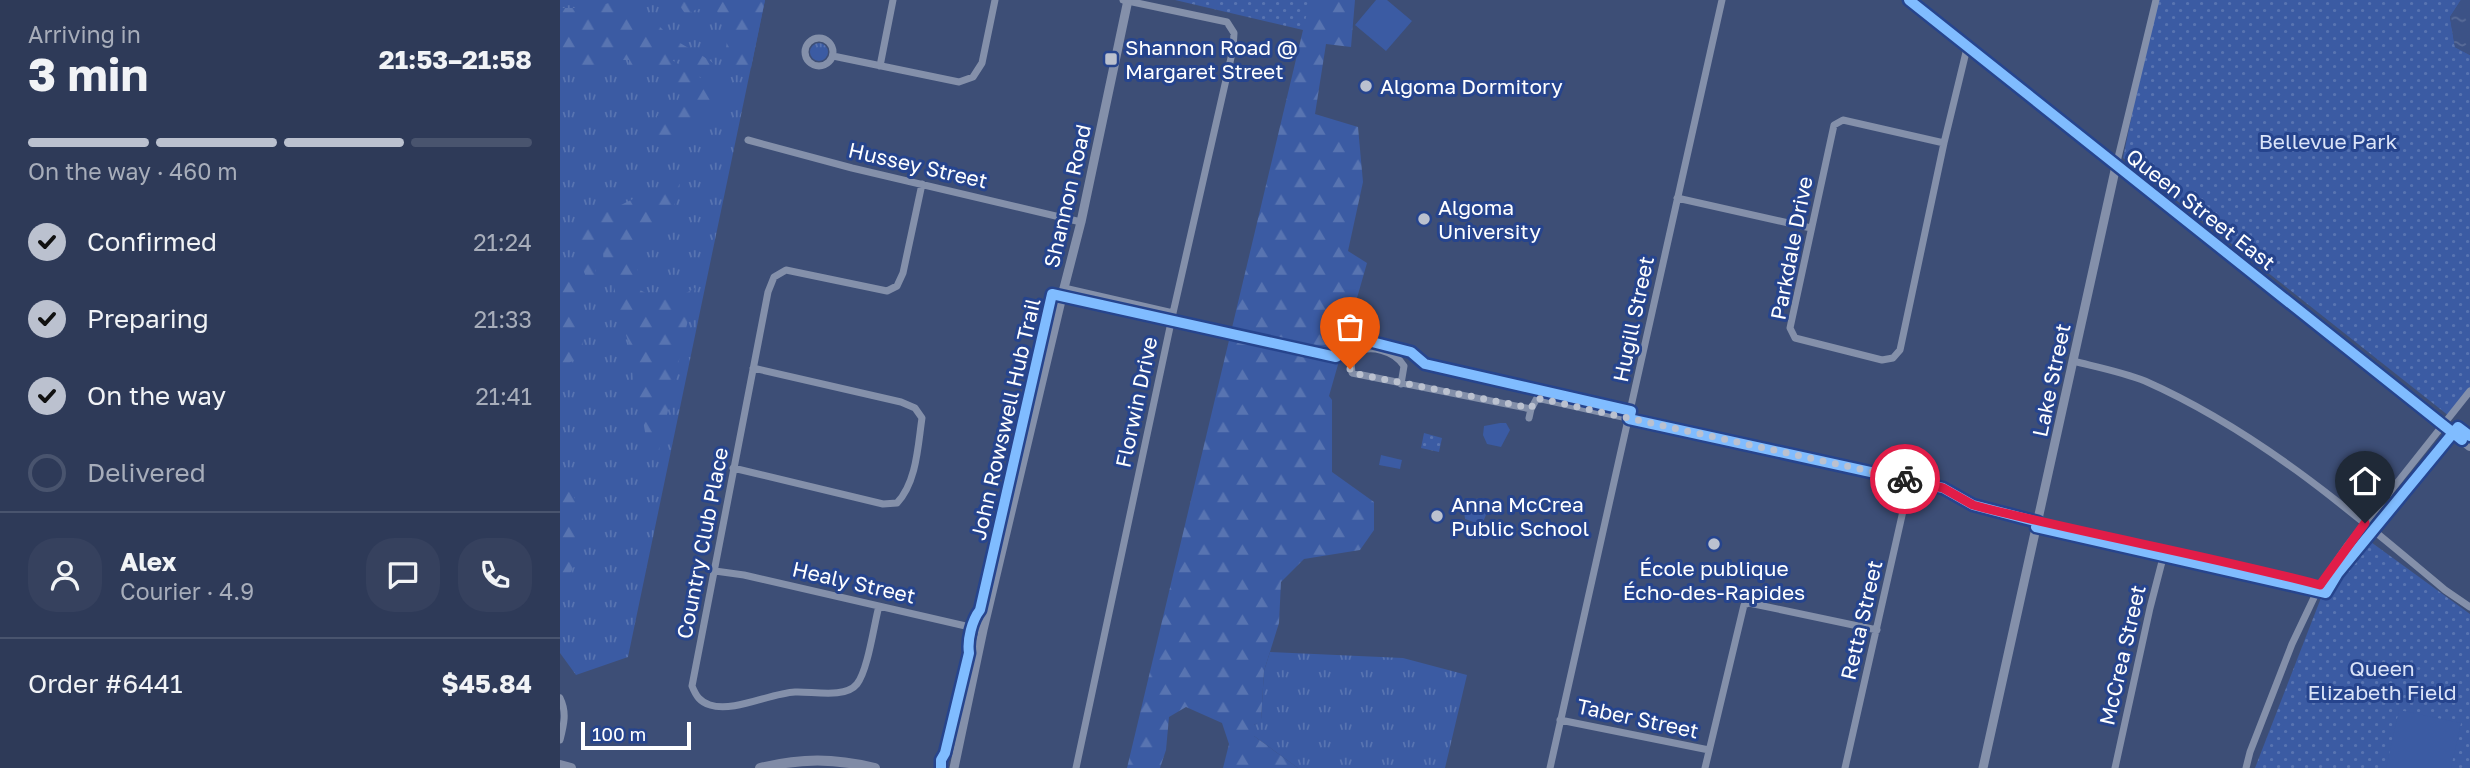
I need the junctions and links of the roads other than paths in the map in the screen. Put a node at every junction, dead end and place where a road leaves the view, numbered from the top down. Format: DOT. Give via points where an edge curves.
graph roads {
  1 [pos="893,0"];
  2 [pos="995,0"];
  3 [pos="1126,0"];
  4 [pos="1722,0"];
  5 [pos="1909,0"];
  6 [pos="2156,0"];
  7 [pos="1967,48"];
  8 [pos="833,56"];
  9 [pos="880,66"];
  10 [pos="748,140"];
  11 [pos="1944,143"];
  12 [pos="2116,166"];
  13 [pos="922,184"];
  14 [pos="1677,198"];
  15 [pos="1082,222"];
  16 [pos="1811,228"];
  17 [pos="1063,288"];
  18 [pos="1173,313"];
  19 [pos="2073,361"];
  20 [pos="753,368"];
  21 [pos="1401,384"];
  22 [pos="2470,391"];
  23 [pos="1531,408"];
  24 [pos="1529,418"];
  25 [pos="1629,419"];
  26 [pos="2442,425"];
  27 [pos="2470,446"];
  28 [pos="733,468"];
  29 [pos="1910,480"];
  30 [pos="2038,522"];
  31 [pos="2365,523"];
  32 [pos="2165,550"];
  33 [pos="715,571"];
  34 [pos="2320,585"];
  35 [pos="879,606"];
  36 [pos="2470,607"];
  37 [pos="984,630"];
  38 [pos="1877,630"];
  39 [pos="560,698"];
  40 [pos="1560,720"];
  41 [pos="560,740"];
  42 [pos="1709,750"];
  43 [pos="560,765"];
  44 [pos="571,768"];
  45 [pos="760,768"];
  46 [pos="876,768"];
  47 [pos="954,768"];
  48 [pos="1076,768"];
  49 [pos="1550,768"];
  50 [pos="1705,768"];
  51 [pos="1845,768"];
  52 [pos="1983,768"];
  53 [pos="2115,768"];
  54 [pos="2246,768"];
  1 -- 9 [label="street"];
  2 -- 9 [label="street" via="982,63 972,77 959,82"];
  3 -- 15 [label="street, Shannon Road"];
  3 -- 18 [label="street, Florwin Drive" via="1227,22 1234,33"];
  4 -- 14 [label="street, Hugill Street"];
  5 -- 7 [label="main road, Queen Street East"];
  6 -- 12 [label="street, Lake Street"];
  7 -- 11 [label="street, Parkdale Drive"];
  7 -- 12 [label="main road, Queen Street East"];
  8 -- 8 [label="street" via="830,42 822,38 809,42 804,50 814,66 824,66"];
  8 -- 9 [label="street"];
  10 -- 13 [label="street, Hussey Street"];
  11 -- 16 [label="street, Parkdale Drive" via="1843,120 1834,125"];
  11 -- 16 [label="street, Parkdale Drive" via="1900,350 1893,358 1882,360 1795,338 1790,328"];
  12 -- 19 [label="street, Lake Street"];
  12 -- 26 [label="main road, Queen Street East"];
  13 -- 15 [label="street, Hussey Street"];
  13 -- 20 [label="street, Country Club Place" via="897,286 887,291 786,270 774,277"];
  14 -- 16 [label="street"];
  14 -- 25 [label="street, Hugill Street"];
  15 -- 17 [label="street, Shannon Road"];
  17 -- 18 [label="street"];
  17 -- 37 [label="street, Shannon Road"];
  18 -- 48 [label="street, Florwin Drive"];
  19 -- 30 [label="street, Lake Street"];
  19 -- 31 [label="street" via="2143,381 2245,434"];
  20 -- 28 [label="street, Country Club Place"];
  20 -- 28 [label="street" via="915,408 922,418 914,467 905,495 897,503 883,504"];
  21 -- 21 [label="street" via="1352,373 1355,354 1368,348 1397,356 1404,366"];
  21 -- 23 [label="street"];
  22 -- 26 [label="street"];
  23 -- 24 [label="street"];
  23 -- 25 [label="street" via="1537,398"];
  25 -- 29 [label="street"];
  25 -- 40 [label="street, Hugill Street"];
  26 -- 27 [label="main road, Queen Street East"];
  26 -- 31 [label="street"];
  28 -- 33 [label="street, Country Club Place"];
  29 -- 30 [label="street" via="1943,488 1973,505"];
  29 -- 38 [label="street, Retta Street"];
  30 -- 32 [label="street"];
  30 -- 52 [label="street, Lake Street"];
  31 -- 34 [label="street"];
  31 -- 36 [label="street"];
  32 -- 34 [label="street"];
  32 -- 53 [label="street, McCrea Street"];
  33 -- 35 [label="street, Healy Street"];
  33 -- 35 [label="street, Country Club Place" via="692,687 698,699 711,706 792,691 844,692 856,686"];
  34 -- 54 [label="street" via="2292,644"];
  35 -- 37 [label="street, Healy Street"];
  37 -- 47 [label="street, Shannon Road"];
  38 -- 42 [label="street" via="1749,603 1742,610"];
  38 -- 51 [label="street, Retta Street"];
  39 -- 41 [label="street" via="565,708"];
  40 -- 42 [label="street, Taber Street"];
  40 -- 49 [label="street, Hugill Street"];
  42 -- 50 [label="street"];
  43 -- 44 [label="main road"];
  45 -- 46 [label="main road" via="825,759"];
}
